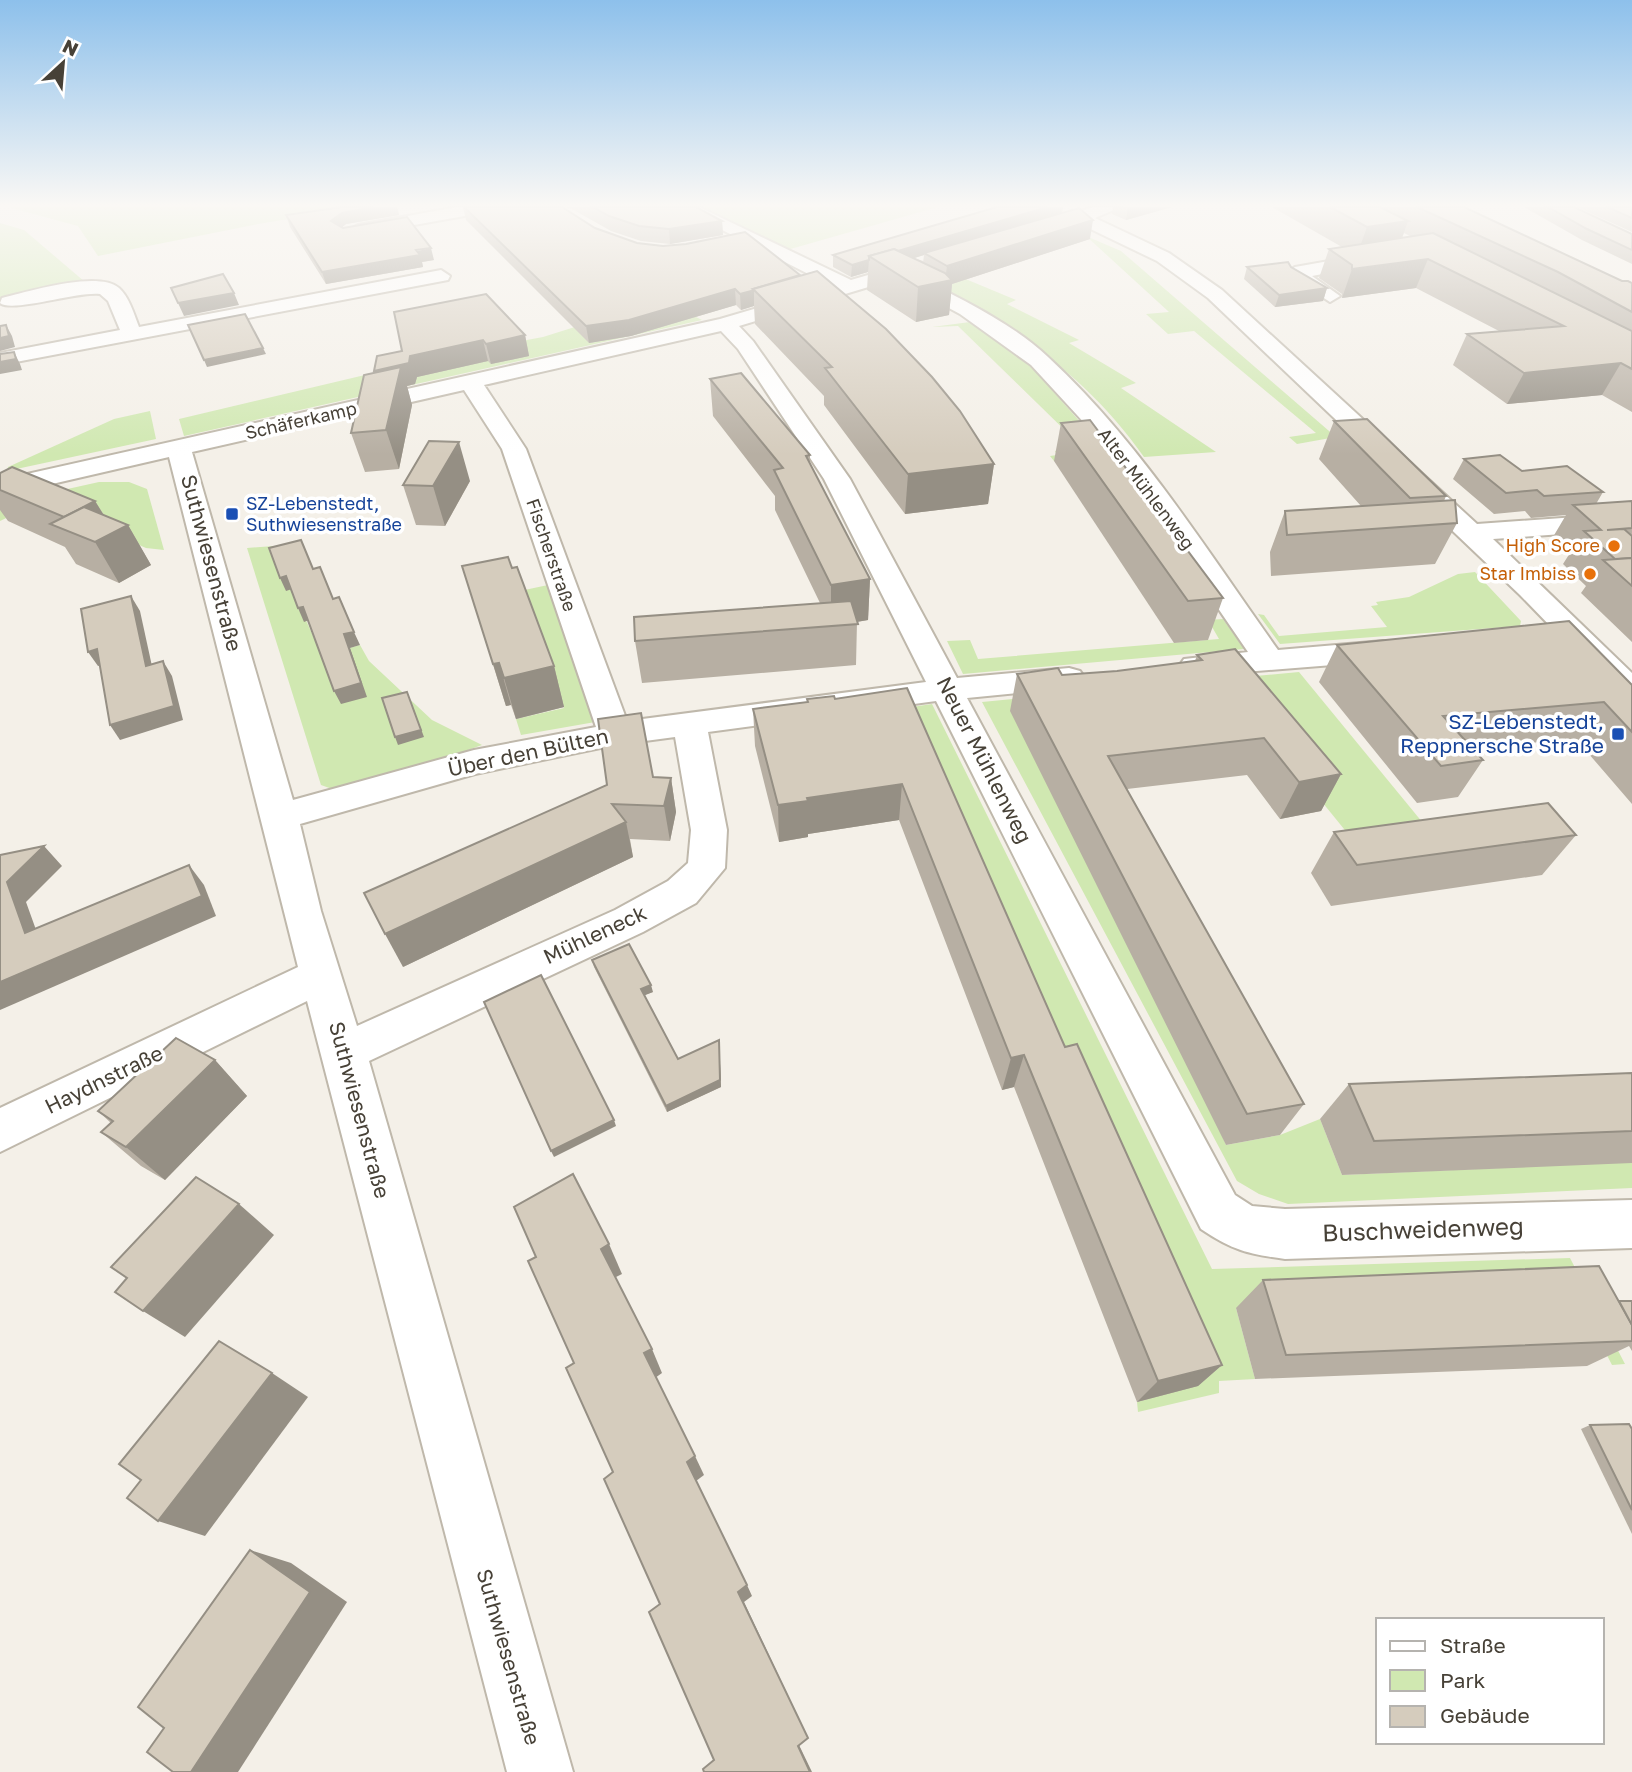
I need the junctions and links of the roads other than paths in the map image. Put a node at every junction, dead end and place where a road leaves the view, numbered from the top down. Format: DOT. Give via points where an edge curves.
graph roads {
  1 [pos="71,290"];
  2 [pos="108,290"];
  3 [pos="326,290"];
  4 [pos="841,290"];
  5 [pos="927,290"];
  6 [pos="1209,290"];
  7 [pos="1320,290"];
  8 [pos="1330,296"];
  9 [pos="9,302"];
  10 [pos="725,324"];
  11 [pos="131,332"];
  12 [pos="0,359"];
  13 [pos="471,383"];
  14 [pos="179,448"];
  15 [pos="0,488"];
  16 [pos="1632,521"];
  17 [pos="1471,533"];
  18 [pos="1575,635"];
  19 [pos="1532,638"];
  20 [pos="1414,649"];
  21 [pos="1269,660"];
  22 [pos="1170,668"];
  23 [pos="1103,674"];
  24 [pos="948,689"];
  25 [pos="1632,692"];
  26 [pos="690,724"];
  27 [pos="615,734"];
  28 [pos="280,817"];
  29 [pos="321,975"];
  30 [pos="344,1052"];
  31 [pos="0,1131"];
  32 [pos="1218,1212"];
  33 [pos="1632,1224"];
  34 [pos="540,1772"];
  1 -- 9 [label="street"];
  2 -- 11 [label="street"];
  3 -- 11 [label="street"];
  4 -- 10 [label="street, Schäferkamp"];
  5 -- 21 [label="street, Alter Mühlenweg" via="967,310 1039,360 1120,447"];
  6 -- 17 [label="street"];
  7 -- 8 [label="street"];
  10 -- 13 [label="street, Schäferkamp"];
  10 -- 24 [label="street, Neuer Mühlenweg" via="746,345 837,479"];
  11 -- 12 [label="street"];
  13 -- 14 [label="street, Schäferkamp"];
  13 -- 27 [label="street, Fischerstraße" via="514,449"];
  14 -- 15 [label="street, Schäferkamp"];
  14 -- 28 [label="street, Suthwiesenstraße"];
  16 -- 17 [label="street"];
  17 -- 18 [label="street"];
  18 -- 19 [label="street"];
  18 -- 25 [label="street"];
  20 -- 21 [label="street"];
  21 -- 22 [label="street"];
  23 -- 24 [label="street, Über den Bülten"];
  24 -- 26 [label="street, Über den Bülten"];
  24 -- 32 [label="street, Neuer Mühlenweg"];
  26 -- 27 [label="street, Über den Bülten"];
  26 -- 30 [label="street, Mühleneck" via="709,830 706,868 682,892 629,921"];
  27 -- 28 [label="street, Über den Bülten" via="474,762"];
  28 -- 29 [label="street, Suthwiesenstraße"];
  29 -- 30 [label="street, Suthwiesenstraße"];
  29 -- 31 [label="street, Haydnstraße"];
  30 -- 34 [label="street, Suthwiesenstraße"];
  32 -- 33 [label="street, Buschweidenweg" via="1244,1229 1286,1234"];
}
